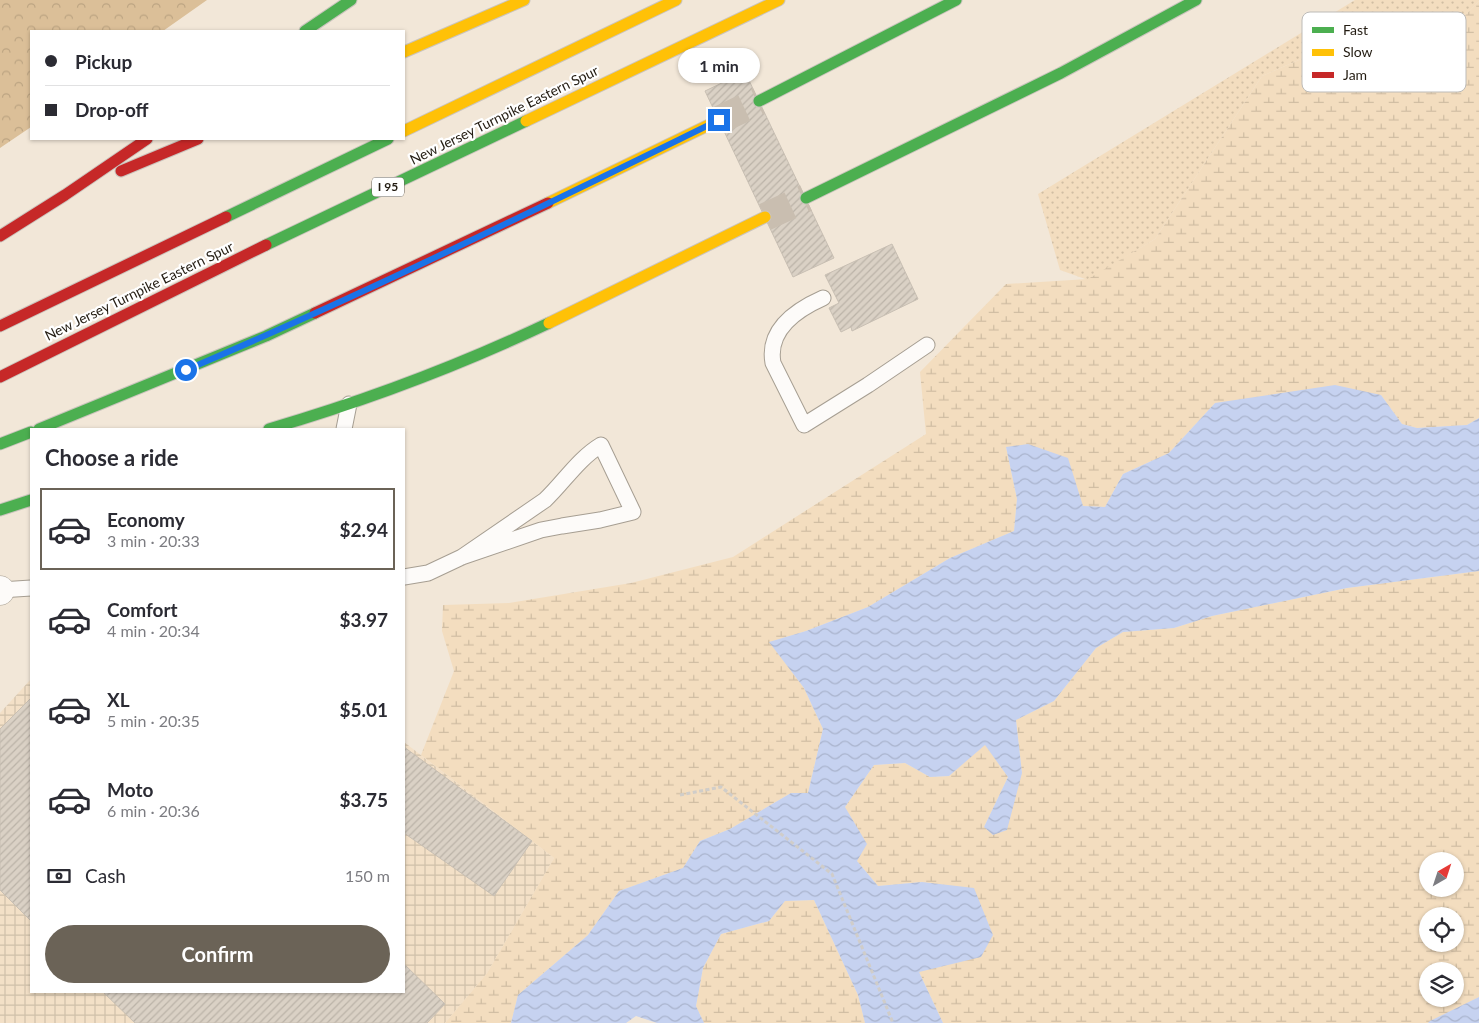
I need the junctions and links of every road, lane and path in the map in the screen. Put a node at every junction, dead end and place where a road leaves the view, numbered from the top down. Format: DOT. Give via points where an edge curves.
graph roads {
  1 [pos="351,0"];
  2 [pos="524,0"];
  3 [pos="676,0"];
  4 [pos="779,0"];
  5 [pos="956,0"];
  6 [pos="1196,0"];
  7 [pos="306,30"];
  8 [pos="405,52"];
  9 [pos="759,101"];
  10 [pos="719,120"];
  11 [pos="405,131"];
  12 [pos="146,140"];
  13 [pos="196,140"];
  14 [pos="386,140"];
  15 [pos="65,195"];
  16 [pos="806,198"];
  17 [pos="765,218"];
  18 [pos="0,236"];
  19 [pos="823,298"];
  20 [pos="0,326"];
  21 [pos="927,345"];
  22 [pos="0,377"];
  23 [pos="350,404"];
  24 [pos="41,428"];
  25 [pos="273,428"];
  26 [pos="344,428"];
  27 [pos="30,432"];
  28 [pos="0,444"];
  29 [pos="30,500"];
  30 [pos="0,510"];
  31 [pos="462,557"];
  32 [pos="405,577"];
  33 [pos="30,588"];
  34 [pos="0,590"];
  35 [pos="680,795"];
  36 [pos="893,1023"];
  1 -- 7 [label="highway"];
  2 -- 8 [label="highway"];
  3 -- 11 [label="highway, New Jersey Turnpike Eastern Spur"];
  4 -- 22 [label="highway, New Jersey Turnpike Eastern Spur / I 95" via="234,260"];
  5 -- 9 [label="highway"];
  6 -- 16 [label="highway" via="1061,73"];
  10 -- 24 [label="highway" via="266,336"];
  12 -- 15 [label="highway"];
  13 -- 15 [label="highway"];
  14 -- 20 [label="highway, New Jersey Turnpike Eastern Spur"];
  15 -- 18 [label="highway"];
  17 -- 23 [label="highway" via="552,322 448,368"];
  19 -- 21 [label="lane" via="800,310 782,326 771,353 804,425"];
  23 -- 25 [label="highway"];
  23 -- 26 [label="lane"];
  27 -- 28 [label="highway"];
  29 -- 30 [label="highway"];
  31 -- 31 [label="lane" via="544,500 580,461 601,445 633,512 541,530"];
  31 -- 32 [label="lane" via="428,572"];
  33 -- 34 [label="lane"];
  35 -- 36 [label="path" via="721,787 832,874"];
}
